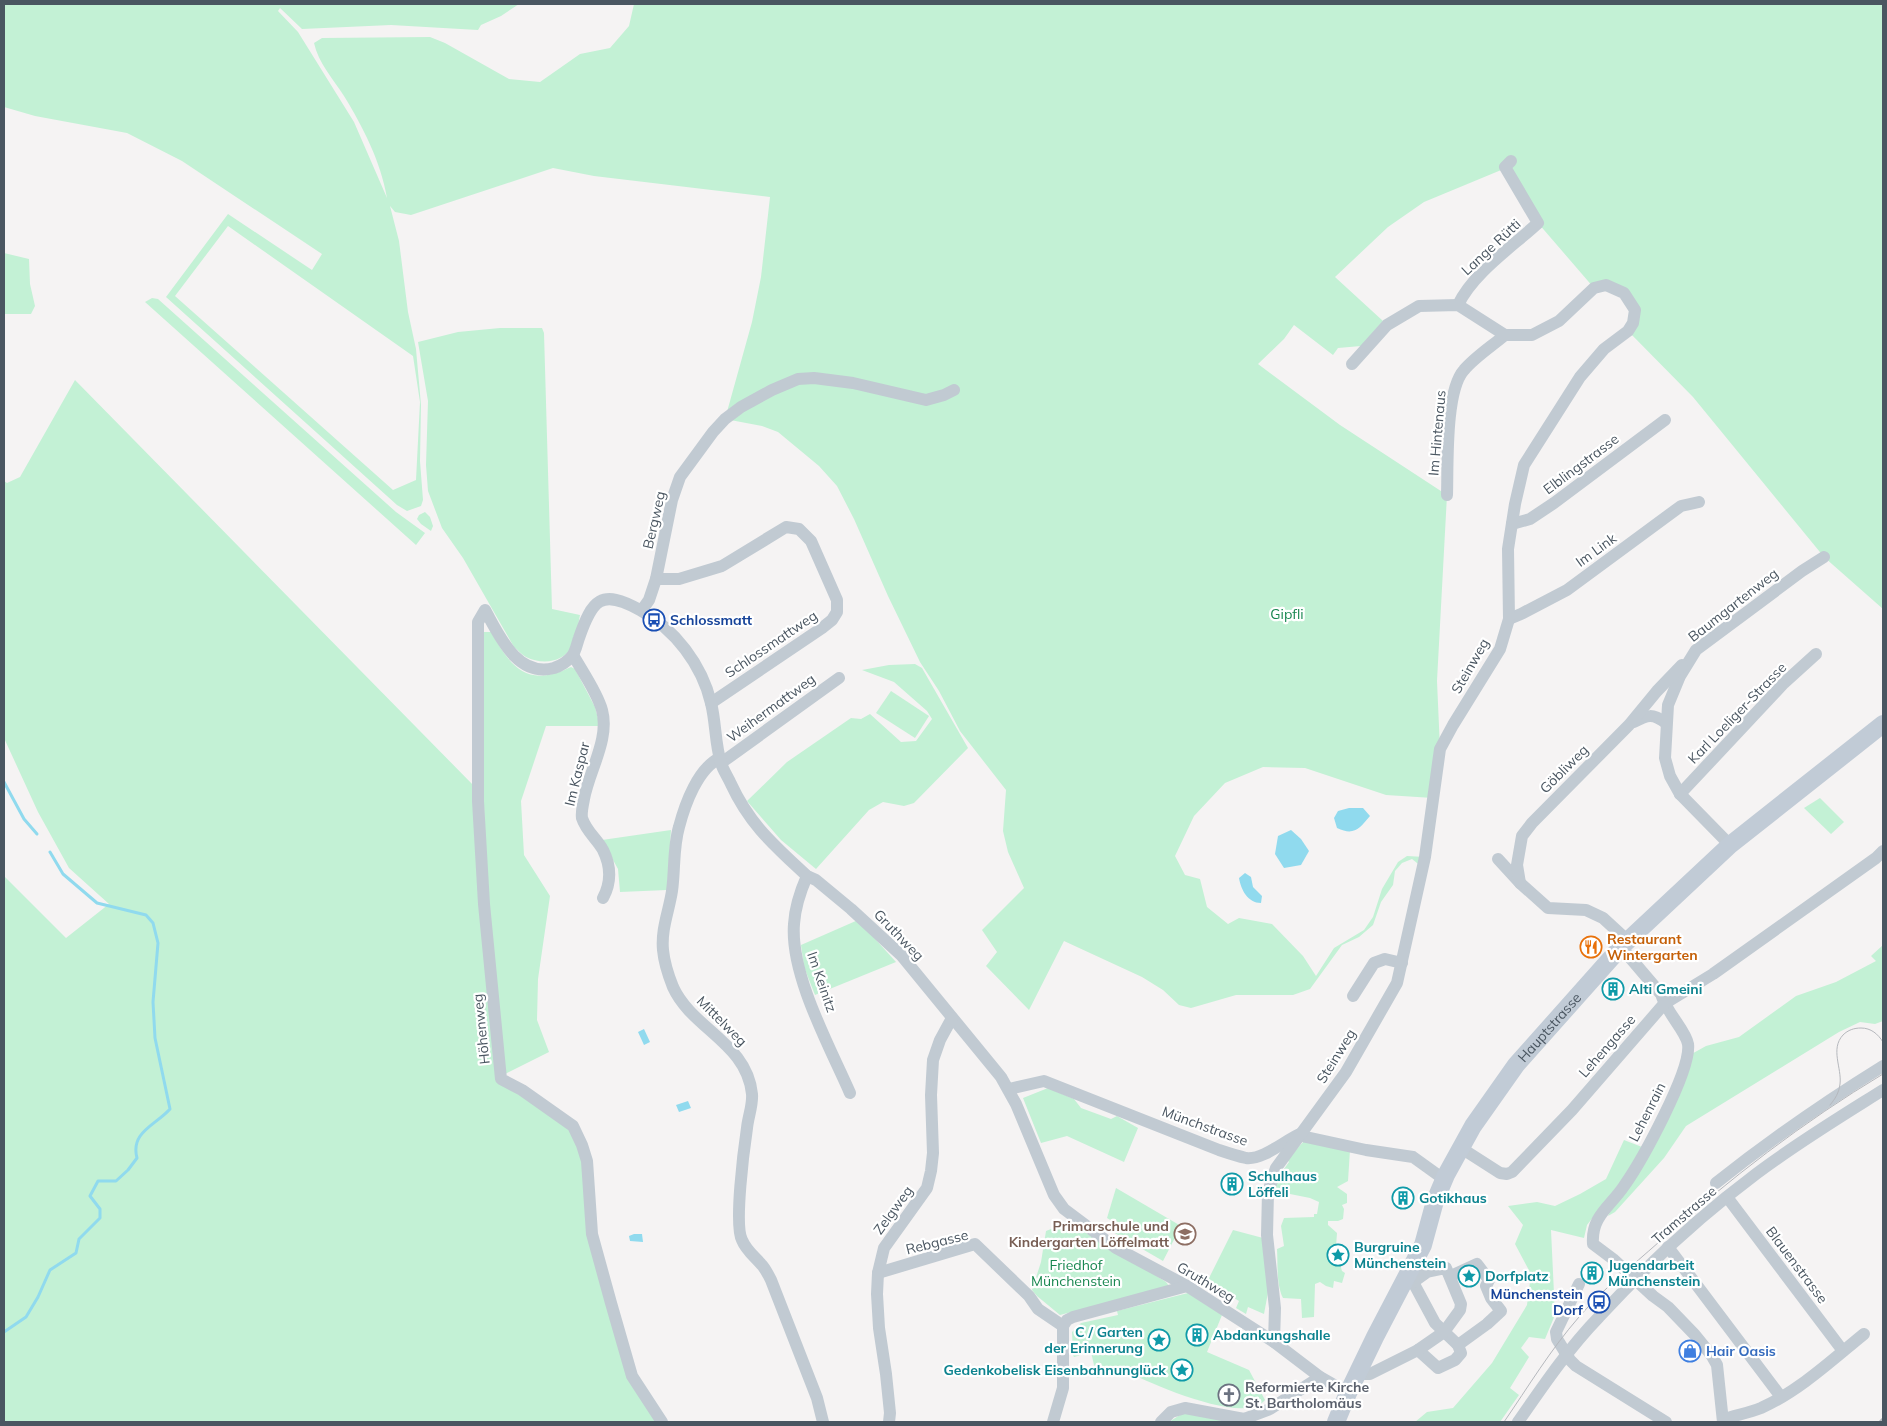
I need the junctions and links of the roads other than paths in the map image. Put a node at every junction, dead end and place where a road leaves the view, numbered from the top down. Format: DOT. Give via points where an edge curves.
graph roads {
  1 [pos="1511,161"];
  2 [pos="1458,305"];
  3 [pos="1505,335"];
  4 [pos="1352,364"];
  5 [pos="954,390"];
  6 [pos="1665,420"];
  7 [pos="1447,495"];
  8 [pos="1699,502"];
  9 [pos="1512,524"];
  10 [pos="1824,557"];
  11 [pos="656,579"];
  12 [pos="642,610"];
  13 [pos="1509,619"];
  14 [pos="1696,650"];
  15 [pos="1816,654"];
  16 [pos="573,655"];
  17 [pos="839,678"];
  18 [pos="711,703"];
  19 [pos="1666,723"];
  20 [pos="1883,724"];
  21 [pos="1629,725"];
  22 [pos="721,760"];
  23 [pos="1680,794"];
  24 [pos="1730,845"];
  25 [pos="1883,851"];
  26 [pos="1498,859"];
  27 [pos="806,876"];
  28 [pos="1520,883"];
  29 [pos="604,898"];
  30 [pos="1624,944"];
  31 [pos="1402,963"];
  32 [pos="1353,996"];
  33 [pos="1664,1004"];
  34 [pos="952,1018"];
  35 [pos="1883,1066"];
  36 [pos="1009,1089"];
  37 [pos="1883,1090"];
  38 [pos="850,1093"];
  39 [pos="1301,1134"];
  40 [pos="1461,1148"];
  41 [pos="1446,1175"];
  42 [pos="1716,1183"];
  43 [pos="1727,1197"];
  44 [pos="1668,1247"];
  45 [pos="878,1273"];
  46 [pos="1451,1276"];
  47 [pos="1409,1279"];
  48 [pos="1634,1279"];
  49 [pos="1579,1284"];
  50 [pos="1187,1286"];
  51 [pos="1063,1326"];
  52 [pos="1444,1332"];
  53 [pos="1864,1334"];
  54 [pos="1274,1342"];
  55 [pos="1458,1345"];
  56 [pos="1418,1350"];
  57 [pos="1843,1351"];
  58 [pos="1566,1354"];
  59 [pos="1358,1374"];
  60 [pos="1320,1377"];
  61 [pos="1348,1393"];
  62 [pos="1781,1397"];
  63 [pos="1724,1420"];
  64 [pos="662,1422"];
  65 [pos="823,1422"];
  66 [pos="889,1422"];
  67 [pos="1053,1422"];
  68 [pos="1161,1422"];
  69 [pos="1336,1422"];
  70 [pos="1518,1422"];
  71 [pos="1666,1422"];
  1 -- 2 [label="street, Lange Rütti" via="1506,167 1538,224 1477,277"];
  2 -- 3 [label="street, Steinweg"];
  2 -- 4 [label="street" via="1419,306 1387,325"];
  3 -- 7 [label="street, Im Hintenaus" via="1463,371 1454,388"];
  3 -- 9 [label="street, Steinweg" via="1532,335 1559,321 1594,288 1606,285 1624,293 1636,310 1628,331 1604,349 1580,377 1524,465"];
  5 -- 11 [label="street, Bergweg" via="926,400 853,382 798,379 741,407 708,438 680,477 672,500"];
  6 -- 9 [label="street, Elblingstrasse" via="1554,503 1530,519"];
  8 -- 13 [label="street, Im Link" via="1681,506 1567,590"];
  9 -- 13 [label="street, Steinweg" via="1508,549"];
  10 -- 14 [label="street, Baumgartenweg"];
  11 -- 12 [label="street, Bergweg"];
  11 -- 18 [label="street, Schlossmattweg" via="679,579 722,566 786,527 800,529 811,541 837,600 837,612 822,628"];
  12 -- 16 [label="street, Gruthweg" via="615,599 596,603 590,608"];
  12 -- 18 [label="street, Gruthweg" via="680,642 692,658"];
  13 -- 31 [label="street, Steinweg" via="1500,648 1440,749 1425,857"];
  14 -- 19 [label="street, Baumgartenweg" via="1668,705"];
  14 -- 21 [label="street, Göbliweg"];
  15 -- 23 [label="street, Karl Loeliger-Strasse" via="1784,683"];
  16 -- 29 [label="street, Im Kaspar" via="602,709 604,725 582,819 606,859 610,877"];
  16 -- 64 [label="street, Höhenweg" via="558,667 548,670 530,667 513,656 485,610 478,622 478,800 484,904 501,1079 573,1126 587,1160 592,1234 632,1376"];
  17 -- 22 [label="street, Weihermattweg"];
  18 -- 22 [label="street, Gruthweg"];
  19 -- 21 [label="street, Göbliweg" via="1656,716 1646,716"];
  19 -- 23 [label="street, Baumgartenweg" via="1665,758"];
  20 -- 24 [label="main road, Hauptstrasse"];
  21 -- 28 [label="street, Göbliweg" via="1522,836 1517,865"];
  22 -- 27 [label="street, Gruthweg" via="739,801 759,830"];
  22 -- 65 [label="street, Mittelweg" via="713,761 702,772 678,828 671,893 663,928 663,951 673,987 685,1006 735,1053 746,1073 752,1095 738,1221 741,1240 771,1280 817,1398"];
  23 -- 24 [label="street, Baumgartenweg"];
  24 -- 30 [label="main road, Hauptstrasse"];
  25 -- 33 [label="street, Lehengasse" via="1712,974"];
  26 -- 28 [label="street, Lehenrain"];
  27 -- 34 [label="street, Gruthweg" via="816,880 881,935"];
  27 -- 38 [label="street, Im Keinitz" via="798,897 794,925 797,963"];
  28 -- 30 [label="street, Lehenrain" via="1548,908 1586,910 1604,918"];
  30 -- 33 [label="street, Lehenrain" via="1661,994"];
  30 -- 40 [label="main road, Hauptstrasse" via="1516,1065"];
  31 -- 32 [label="street" via="1386,959 1374,963"];
  31 -- 39 [label="street, Steinweg" via="1393,992 1358,1054"];
  33 -- 40 [label="street, Lehengasse" via="1572,1110 1512,1172 1500,1173"];
  33 -- 48 [label="street, Lehenrain" via="1688,1042 1684,1072 1624,1186 1592,1231 1593,1244"];
  34 -- 36 [label="street, Gruthweg"];
  34 -- 45 [label="street, Zelgweg" via="933,1060 933,1153 927,1188 884,1248"];
  35 -- 42 [label="street, Tramstrasse" via="1758,1149"];
  36 -- 39 [label="street, Münchstrasse" via="1044,1081 1248,1158 1263,1156"];
  36 -- 50 [label="street, Gruthweg" via="1054,1195 1064,1210 1116,1248"];
  37 -- 43 [label="street, Tramstrasse" via="1812,1135"];
  39 -- 41 [label="street" via="1413,1158 1438,1175"];
  39 -- 54 [label="street, Steinweg" via="1276,1168 1268,1192"];
  40 -- 41 [label="main road, Hauptstrasse"];
  41 -- 47 [label="main road, Hauptstrasse"];
  43 -- 44 [label="street, Tramstrasse"];
  43 -- 57 [label="street, Blauenstrasse"];
  44 -- 48 [label="street, Tramstrasse"];
  44 -- 62 [label="street"];
  45 -- 51 [label="street, Rebgasse" via="975,1244 1038,1308"];
  45 -- 66 [label="street, Zelgweg" via="879,1328"];
  46 -- 47 [label="street" via="1446,1268"];
  46 -- 52 [label="street" via="1461,1304"];
  46 -- 55 [label="street" via="1477,1264 1489,1280 1486,1286 1501,1311"];
  47 -- 52 [label="street" via="1435,1323"];
  47 -- 59 [label="main road, Hauptstrasse"];
  48 -- 58 [label="street, Tramstrasse"];
  48 -- 63 [label="street, Lehenrain" via="1668,1307 1712,1356 1717,1365"];
  49 -- 58 [label="street" via="1556,1332"];
  50 -- 51 [label="street" via="1073,1317"];
  50 -- 54 [label="street, Gruthweg"];
  51 -- 67 [label="street" via="1063,1388"];
  52 -- 55 [label="street"];
  52 -- 56 [label="street"];
  53 -- 57 [label="street"];
  54 -- 60 [label="street, Gruthweg"];
  55 -- 56 [label="street" via="1461,1353 1438,1368"];
  56 -- 59 [label="street" via="1370,1374"];
  57 -- 62 [label="street"];
  58 -- 70 [label="street, Tramstrasse"];
  58 -- 71 [label="street" via="1576,1366"];
  59 -- 61 [label="main road, Hauptstrasse"];
  60 -- 61 [label="street, Gruthweg"];
  60 -- 68 [label="street" via="1270,1409 1244,1419 1185,1408 1171,1412"];
  61 -- 69 [label="main road, Hauptstrasse"];
  62 -- 63 [label="street"];
}
